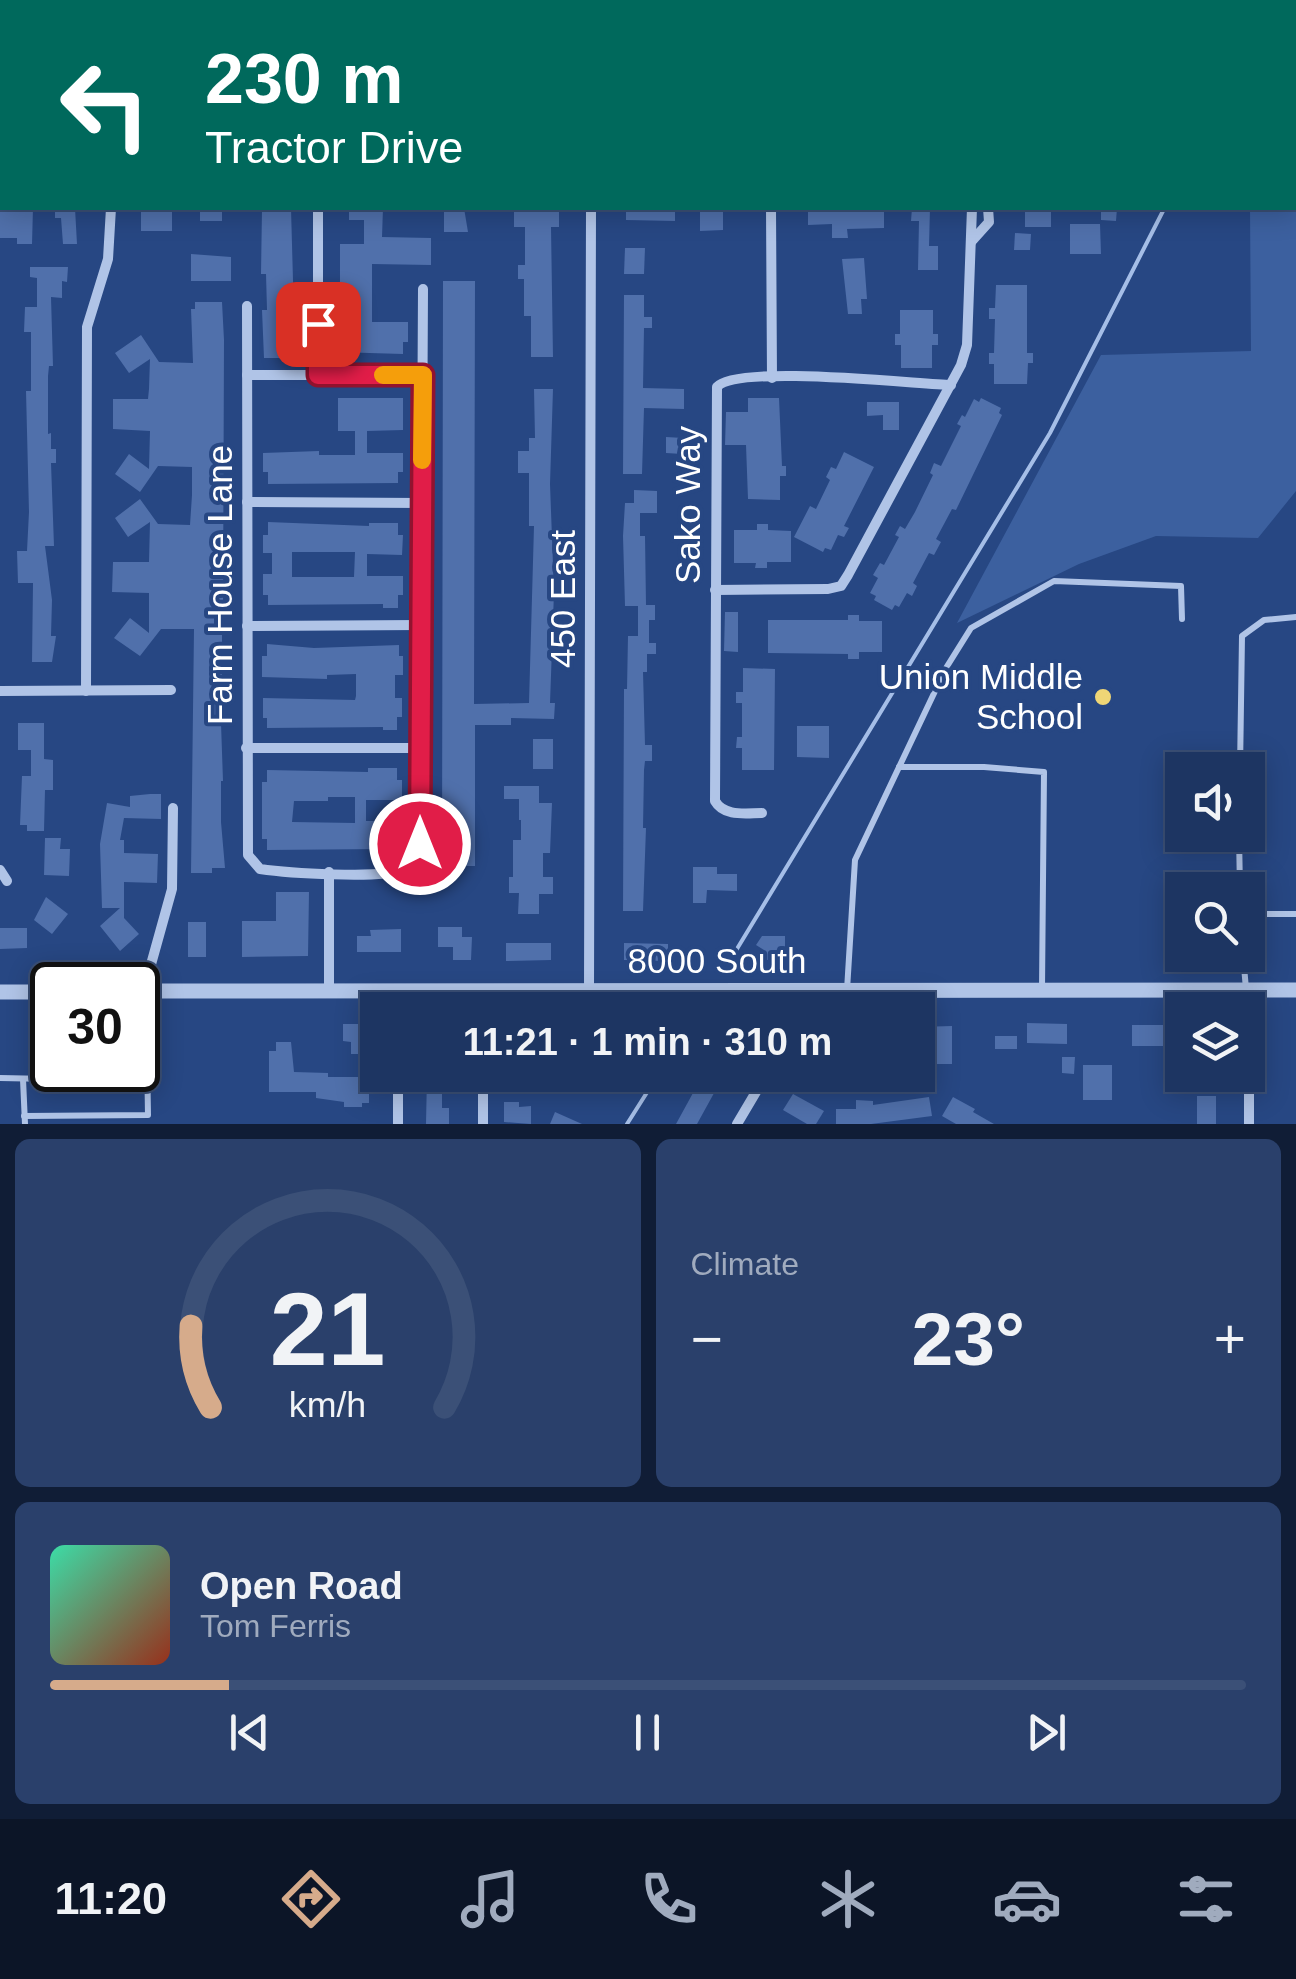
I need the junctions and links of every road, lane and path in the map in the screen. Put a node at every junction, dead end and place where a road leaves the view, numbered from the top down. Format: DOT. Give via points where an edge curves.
graph roads {
  1 [pos="111,210"];
  2 [pos="318,210"];
  3 [pos="591,210"];
  4 [pos="771,210"];
  5 [pos="972,210"];
  6 [pos="988,210"];
  7 [pos="970,242"];
  8 [pos="423,290"];
  9 [pos="247,306"];
  10 [pos="248,374"];
  11 [pos="318,375"];
  12 [pos="423,375"];
  13 [pos="772,378"];
  14 [pos="952,385"];
  15 [pos="248,502"];
  16 [pos="422,503"];
  17 [pos="715,590"];
  18 [pos="1296,618"];
  19 [pos="1182,620"];
  20 [pos="247,626"];
  21 [pos="421,626"];
  22 [pos="86,690"];
  23 [pos="171,690"];
  24 [pos="0,691"];
  25 [pos="246,748"];
  26 [pos="421,748"];
  27 [pos="1240,752"];
  28 [pos="899,768"];
  29 [pos="172,808"];
  30 [pos="762,814"];
  31 [pos="0,870"];
  32 [pos="329,872"];
  33 [pos="7,881"];
  34 [pos="1265,914"];
  35 [pos="1296,914"];
  36 [pos="152,962"];
  37 [pos="1244,972"];
  38 [pos="1042,989"];
  39 [pos="1246,989"];
  40 [pos="1296,990"];
  41 [pos="160,991"];
  42 [pos="796,991"];
  43 [pos="847,991"];
  44 [pos="0,992"];
  45 [pos="30,992"];
  46 [pos="590,992"];
  47 [pos="329,993"];
  48 [pos="360,993"];
  49 [pos="0,1078"];
  50 [pos="23,1079"];
  51 [pos="30,1080"];
  52 [pos="148,1092"];
  53 [pos="398,1092"];
  54 [pos="483,1092"];
  55 [pos="757,1092"];
  56 [pos="24,1120"];
  57 [pos="114,1120"];
  58 [pos="148,1120"];
  59 [pos="742,1122"];
  60 [pos="398,1124"];
  61 [pos="483,1124"];
  62 [pos="1249,1124"];
  1 -- 22 [label="street" via="108,259 87,340"];
  2 -- 11 [label="street"];
  3 -- 46 [label="street, 450 East"];
  4 -- 13 [label="street"];
  5 -- 7 [label="street"];
  6 -- 7 [label="street" via="989,222"];
  7 -- 14 [label="street" via="967,344"];
  8 -- 12 [label="street"];
  9 -- 10 [label="street, Farm House Lane"];
  10 -- 11 [label="street"];
  10 -- 15 [label="street, Farm House Lane"];
  11 -- 12 [label="street"];
  12 -- 16 [label="street"];
  13 -- 14 [label="street"];
  13 -- 17 [label="street, Sako Way" via="727,378 717,386"];
  14 -- 17 [label="street" via="840,586"];
  15 -- 16 [label="street"];
  15 -- 20 [label="street, Farm House Lane"];
  16 -- 21 [label="street"];
  17 -- 30 [label="street, Sako Way" via="715,801 727,812"];
  18 -- 27 [label="lane" via="1264,620 1242,636"];
  19 -- 28 [label="lane" via="1181,586 1054,582 971,628"];
  20 -- 21 [label="street"];
  20 -- 25 [label="street, Farm House Lane"];
  21 -- 26 [label="street"];
  22 -- 23 [label="street"];
  22 -- 24 [label="street"];
  25 -- 26 [label="street"];
  25 -- 32 [label="street, Farm House Lane" via="246,846 253,863 260,870"];
  26 -- 32 [label="street" via="420,844 412,863 382,873"];
  28 -- 38 [label="lane" via="1044,772"];
  28 -- 43 [label="lane" via="855,860"];
  29 -- 36 [label="street" via="172,889"];
  31 -- 33 [label="street"];
  32 -- 47 [label="street"];
  34 -- 35 [label="lane"];
  37 -- 39 [label="lane"];
  38 -- 39 [label="street, 8000 South"];
  38 -- 43 [label="street, 8000 South"];
  39 -- 40 [label="street, 8000 South"];
  39 -- 62 [label="street"];
  41 -- 47 [label="street, 8000 South"];
  42 -- 43 [label="street, 8000 South"];
  42 -- 46 [label="street, 8000 South"];
  44 -- 45 [label="street"];
  47 -- 48 [label="street, 8000 South"];
  49 -- 50 [label="lane"];
  50 -- 51 [label="lane"];
  50 -- 56 [label="lane"];
  52 -- 58 [label="lane"];
  53 -- 60 [label="street"];
  54 -- 61 [label="street"];
  55 -- 59 [label="street"];
  56 -- 57 [label="lane"];
  57 -- 58 [label="lane"];
}
